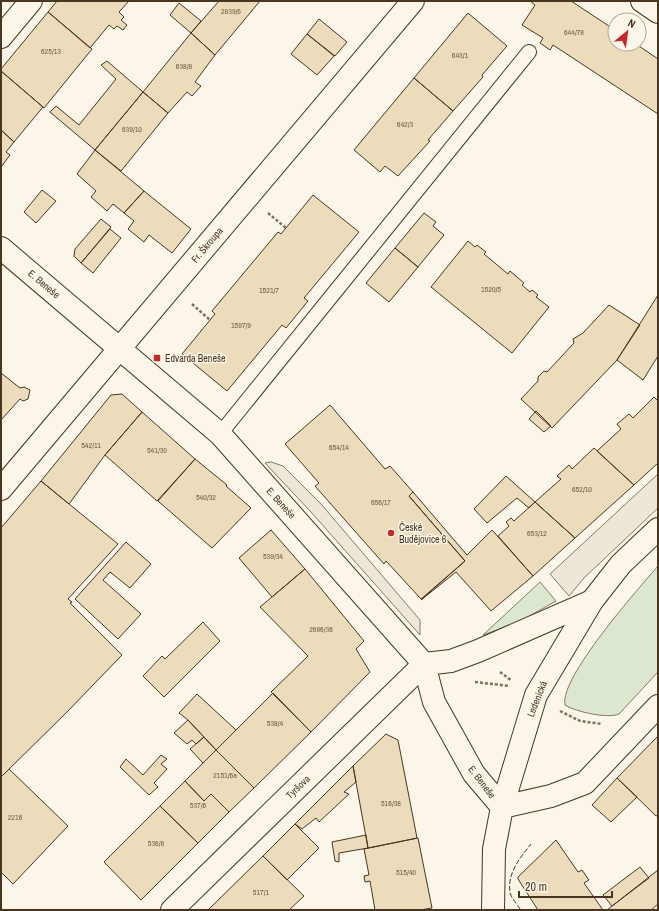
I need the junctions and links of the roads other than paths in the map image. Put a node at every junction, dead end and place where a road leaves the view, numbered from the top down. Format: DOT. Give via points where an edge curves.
graph roads {
  1 [pos="31,1"];
  2 [pos="413,1"];
  3 [pos="642,1"];
  4 [pos="658,12"];
  5 [pos="1,37"];
  6 [pos="529,52"];
  7 [pos="1,248"];
  8 [pos="120,348"];
  9 [pos="220,434"];
  10 [pos="1,489"];
  11 [pos="658,529"];
  12 [pos="592,601"];
  13 [pos="424,664"];
  14 [pos="658,706"];
  15 [pos="502,807"];
  16 [pos="172,910"];
  17 [pos="493,910"];
  1 -- 5 [label="street"];
  2 -- 8 [label="street, Fr. Škroupa"];
  3 -- 4 [label="street"];
  6 -- 9 [label="lane"];
  7 -- 8 [label="street, E. Beneše"];
  8 -- 9 [label="street, E. Beneše"];
  8 -- 10 [label="street, Fr. Škroupa"];
  9 -- 13 [label="street, E. Beneše"];
  11 -- 12 [label="street, Ledenická" via="621,564"];
  12 -- 13 [label="street, Ledenická" via="478,651 451,661"];
  12 -- 15 [label="street, Ledenická" via="536,695"];
  13 -- 15 [label="street, E. Beneše" via="434,702 474,774"];
  13 -- 16 [label="street, Tyršova"];
  14 -- 15 [label="street" via="585,783 551,796"];
  15 -- 17 [label="street, Ledenická" via="494,849"];
}
